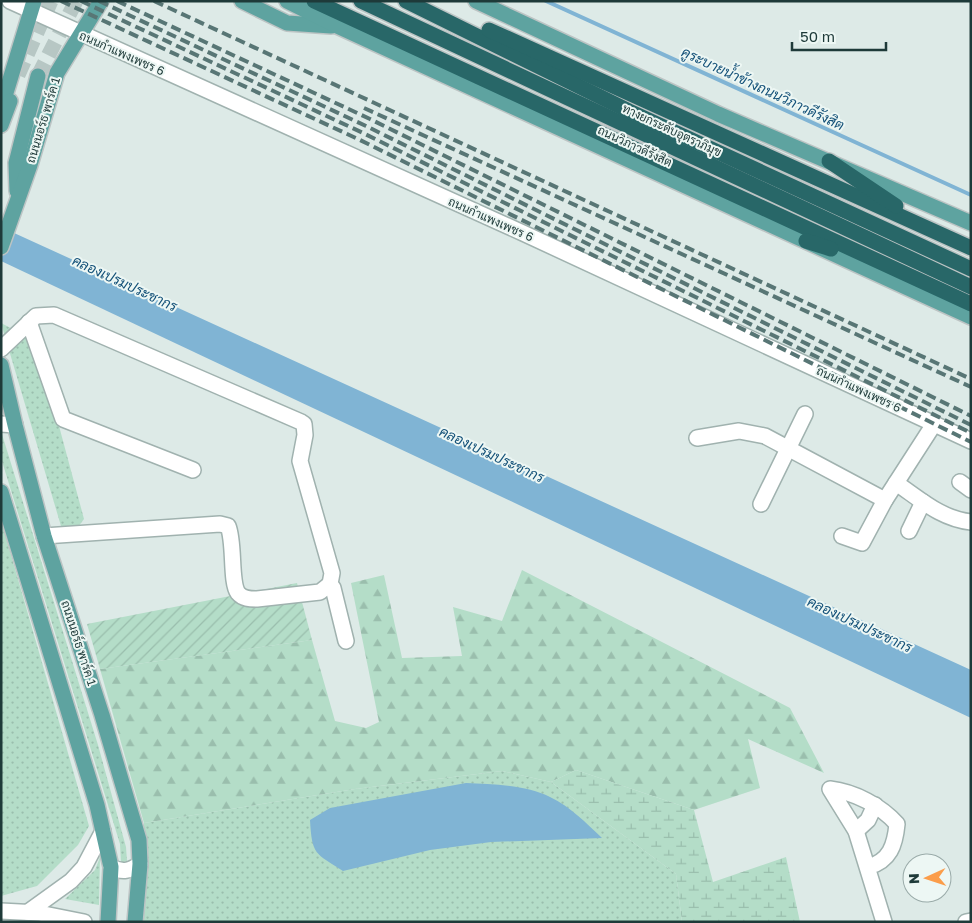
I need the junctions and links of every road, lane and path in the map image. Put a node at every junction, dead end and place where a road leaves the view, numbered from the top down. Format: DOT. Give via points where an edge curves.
graph roads {
  1 [pos="10,1"];
  2 [pos="101,1"];
  3 [pos="242,1"];
  4 [pos="287,1"];
  5 [pos="314,1"];
  6 [pos="360,1"];
  7 [pos="406,1"];
  8 [pos="429,1"];
  9 [pos="476,1"];
  10 [pos="32,6"];
  11 [pos="337,26"];
  12 [pos="81,34"];
  13 [pos="18,75"];
  14 [pos="38,76"];
  15 [pos="1,109"];
  16 [pos="1,125"];
  17 [pos="828,162"];
  18 [pos="17,200"];
  19 [pos="971,223"];
  20 [pos="938,232"];
  21 [pos="806,241"];
  22 [pos="1,247"];
  23 [pos="971,248"];
  24 [pos="971,269"];
  25 [pos="915,278"];
  26 [pos="971,287"];
  27 [pos="971,304"];
  28 [pos="971,317"];
  29 [pos="30,322"];
  30 [pos="1,349"];
  31 [pos="1,365"];
  32 [pos="3,385"];
  33 [pos="805,414"];
  34 [pos="8,424"];
  35 [pos="934,424"];
  36 [pos="696,438"];
  37 [pos="971,441"];
  38 [pos="788,448"];
  39 [pos="193,470"];
  40 [pos="896,483"];
  41 [pos="1,492"];
  42 [pos="885,500"];
  43 [pos="923,502"];
  44 [pos="761,504"];
  45 [pos="971,522"];
  46 [pos="908,532"];
  47 [pos="44,536"];
  48 [pos="842,536"];
  49 [pos="330,584"];
  50 [pos="346,641"];
  51 [pos="875,805"];
  52 [pos="103,831"];
  53 [pos="856,831"];
  54 [pos="140,864"];
  55 [pos="111,867"];
  56 [pos="868,867"];
  57 [pos="1,911"];
  58 [pos="38,916"];
  59 [pos="971,921"];
  60 [pos="84,922"];
  61 [pos="108,922"];
  62 [pos="135,922"];
  63 [pos="884,922"];
  64 [pos="966,922"];
  1 -- 10 [label="street, ถนนกำแพงเพชร 6"];
  2 -- 12 [label="main road, ถนนนอร์ธ พาร์ค 1"];
  3 -- 11 [label="main road" via="287,23"];
  4 -- 11 [label="main road, ถนนวิภาวดีรังสิต"];
  5 -- 25 [label="highway, ถนนวิภาวดีรังสิต"];
  6 -- 26 [label="highway, ทางยกระดับอุตราภิมุข"];
  7 -- 24 [label="highway, ทางยกระดับอุตราภิมุข" via="628,111"];
  8 -- 20 [label="highway" via="635,98"];
  9 -- 17 [label="main road"];
  10 -- 12 [label="street, ถนนกำแพงเพชร 6"];
  10 -- 15 [label="main road"];
  11 -- 21 [label="main road, ถนนวิภาวดีรังสิต"];
  12 -- 18 [label="main road, ถนนนอร์ธ พาร์ค 1" via="57,73"];
  12 -- 35 [label="street, ถนนกำแพงเพชร 6" via="523,233"];
  13 -- 16 [label="main road"];
  14 -- 18 [label="main road" via="16,163"];
  17 -- 19 [label="main road"];
  17 -- 20 [label="highway"];
  18 -- 22 [label="main road, ถนนนอร์ธ พาร์ค 1"];
  20 -- 23 [label="highway"];
  21 -- 25 [label="highway"];
  21 -- 28 [label="main road, ถนนวิภาวดีรังสิต"];
  25 -- 27 [label="highway, ถนนวิภาวดีรังสิต"];
  29 -- 30 [label="street"];
  29 -- 39 [label="street" via="63,419"];
  29 -- 49 [label="street" via="36,316 54,314 304,424 300,461 332,573"];
  31 -- 32 [label="main road, ถนนนอร์ธ พาร์ค 1"];
  32 -- 34 [label="main road, ถนนนอร์ธ พาร์ค 1"];
  33 -- 38 [label="street"];
  34 -- 47 [label="main road, ถนนนอร์ธ พาร์ค 1"];
  35 -- 37 [label="street, ถนนกำแพงเพชร 6"];
  35 -- 40 [label="street"];
  36 -- 38 [label="street" via="739,432 765,436"];
  38 -- 42 [label="street"];
  38 -- 44 [label="street"];
  40 -- 42 [label="street"];
  40 -- 43 [label="street"];
  41 -- 52 [label="main road"];
  42 -- 48 [label="street" via="862,543"];
  43 -- 45 [label="street" via="956,520"];
  43 -- 46 [label="street"];
  47 -- 49 [label="street" via="220,524 228,526 232,534 235,586 240,596 257,599 320,592"];
  47 -- 54 [label="main road, ถนนนอร์ธ พาร์ค 1" via="133,815"];
  49 -- 50 [label="street"];
  51 -- 53 [label="street" via="868,820"];
  51 -- 53 [label="street" via="830,789"];
  51 -- 56 [label="street" via="897,824 896,840 879,864"];
  52 -- 55 [label="main road"];
  52 -- 58 [label="street" via="84,867"];
  53 -- 56 [label="street"];
  54 -- 55 [label="street" via="120,872"];
  54 -- 62 [label="main road, ถนนนอร์ธ พาร์ค 1"];
  55 -- 61 [label="main road"];
  56 -- 63 [label="street"];
  57 -- 58 [label="street"];
  58 -- 60 [label="street"];
  59 -- 64 [label="street"];
}
